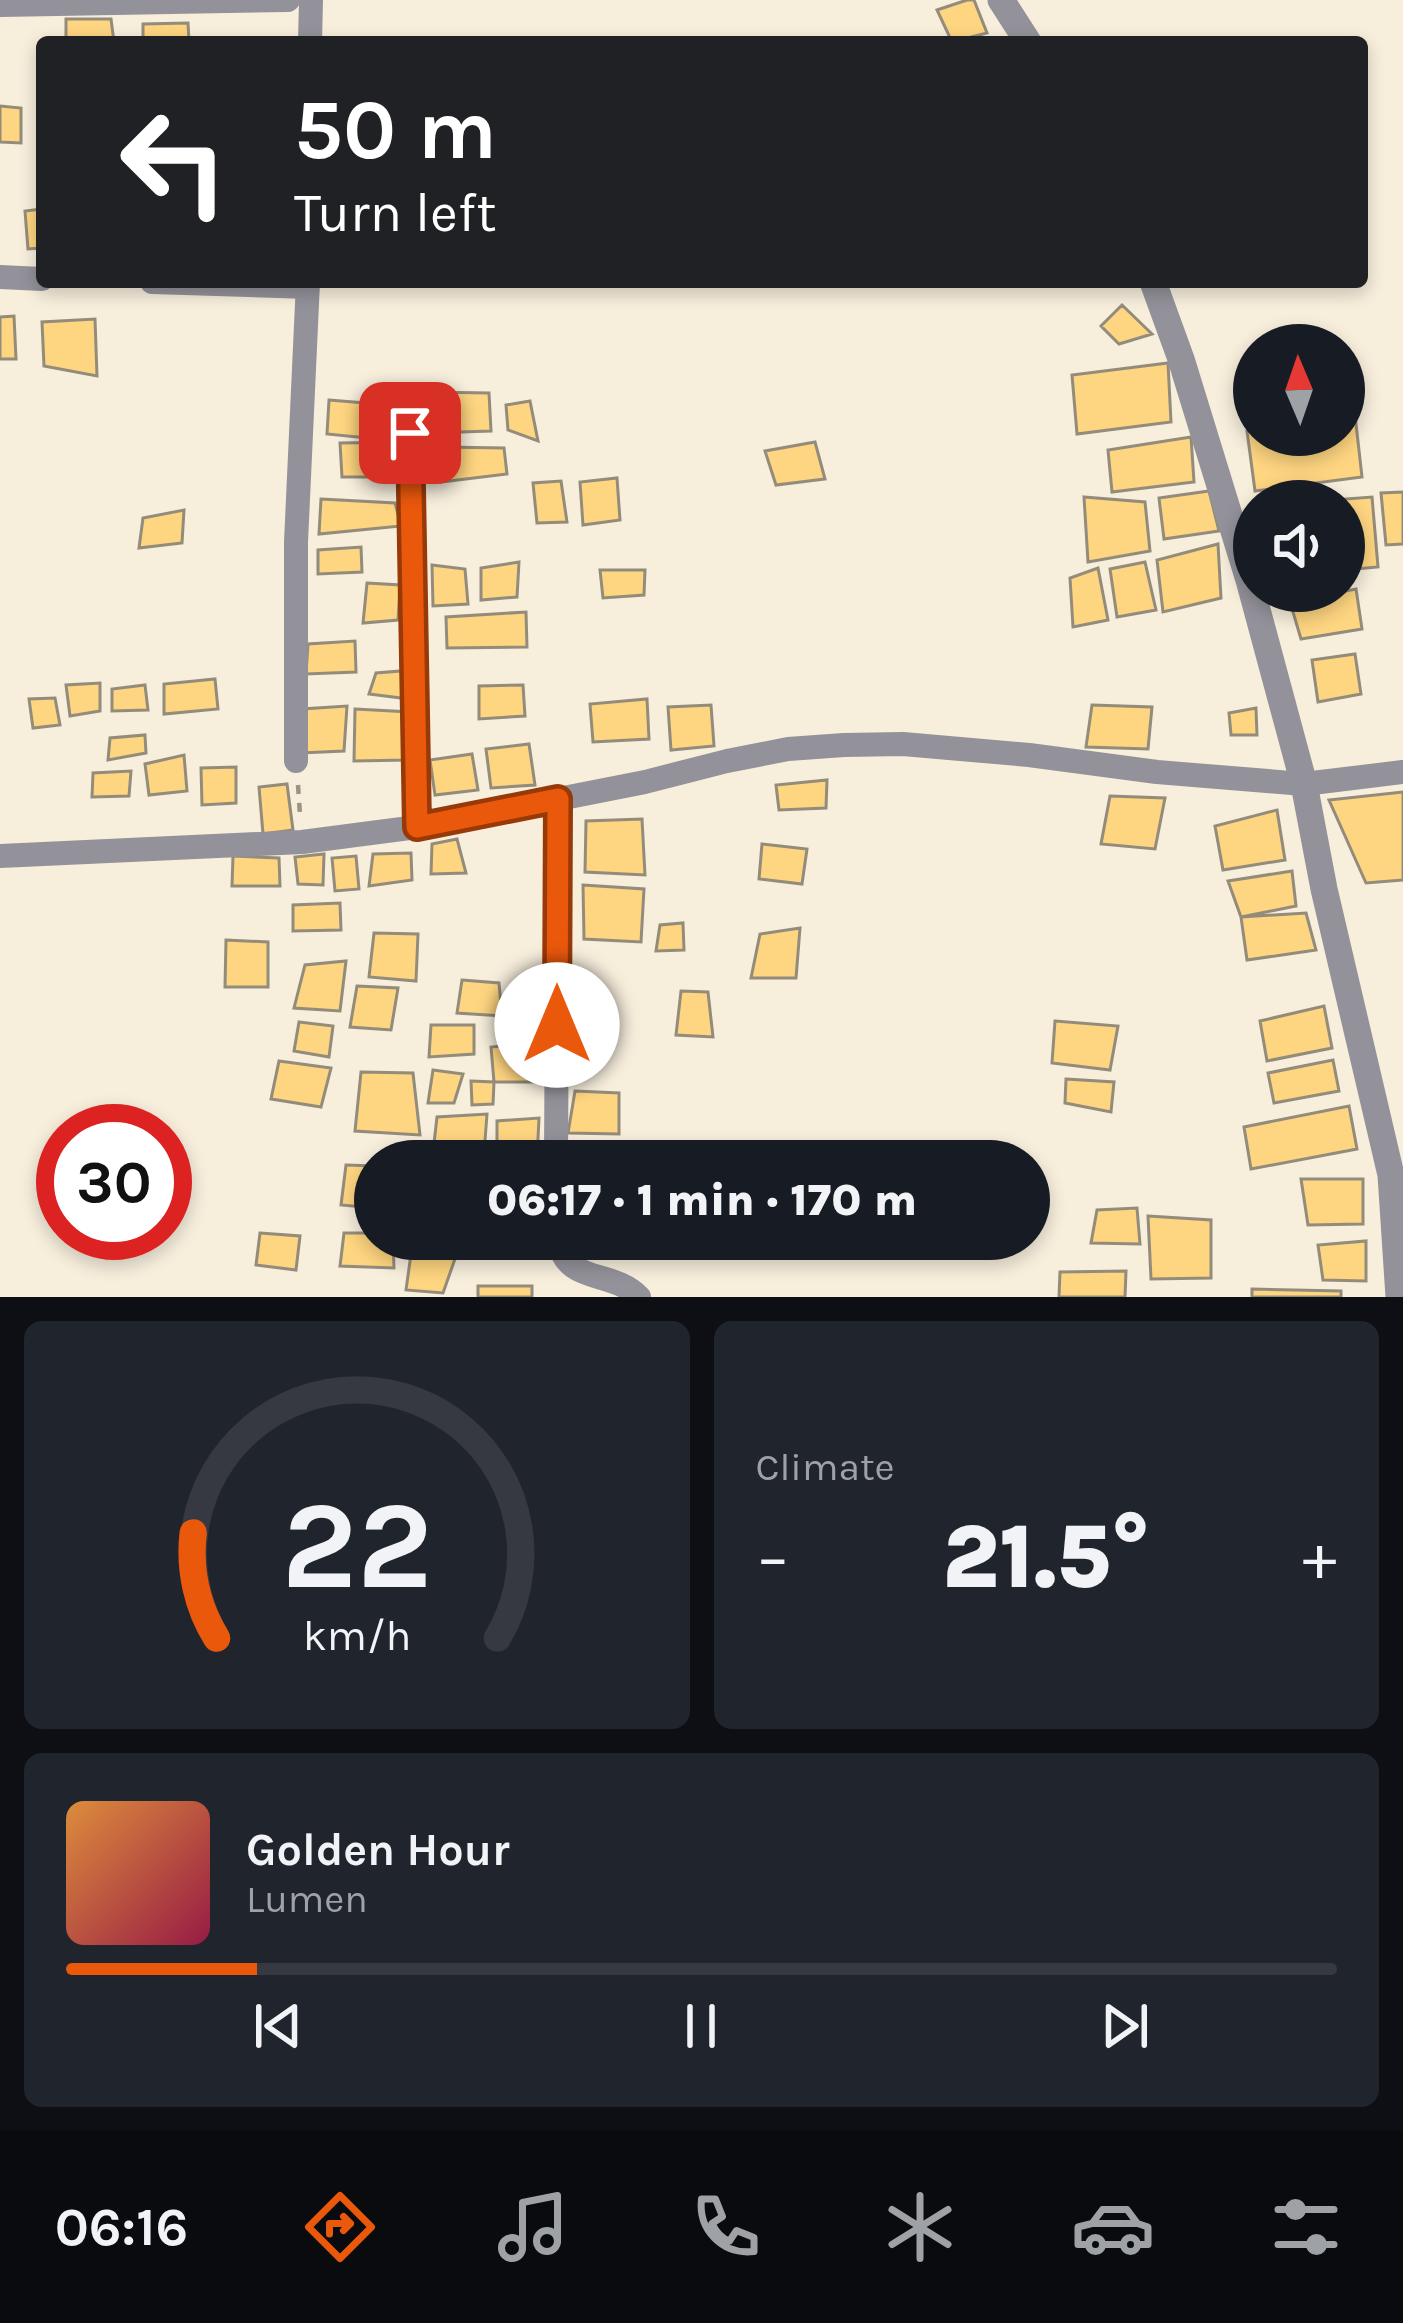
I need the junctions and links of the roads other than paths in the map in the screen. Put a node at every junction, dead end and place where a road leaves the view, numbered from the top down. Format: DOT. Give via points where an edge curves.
graph roads {
  1 [pos="288,0"];
  2 [pos="310,0"];
  3 [pos="1000,0"];
  4 [pos="0,5"];
  5 [pos="310,36"];
  6 [pos="1024,36"];
  7 [pos="0,277"];
  8 [pos="36,278"];
  9 [pos="308,288"];
  10 [pos="1155,288"];
  11 [pos="410,433"];
  12 [pos="296,761"];
  13 [pos="1403,772"];
  14 [pos="1304,784"];
  15 [pos="558,799"];
  16 [pos="417,827"];
  17 [pos="0,856"];
  18 [pos="556,1140"];
  19 [pos="565,1260"];
  20 [pos="639,1297"];
  21 [pos="1399,1297"];
  1 -- 4 [label="street"];
  2 -- 5 [label="street"];
  3 -- 6 [label="street"];
  7 -- 8 [label="street"];
  9 -- 12 [label="street"];
  10 -- 14 [label="street" via="1250,580"];
  11 -- 16 [label="street"];
  13 -- 14 [label="street"];
  14 -- 15 [label="street" via="863,744 788,749"];
  14 -- 21 [label="street" via="1391,1175"];
  15 -- 16 [label="street"];
  15 -- 18 [label="street"];
  16 -- 17 [label="street" via="302,842"];
  19 -- 20 [label="street"];
}
